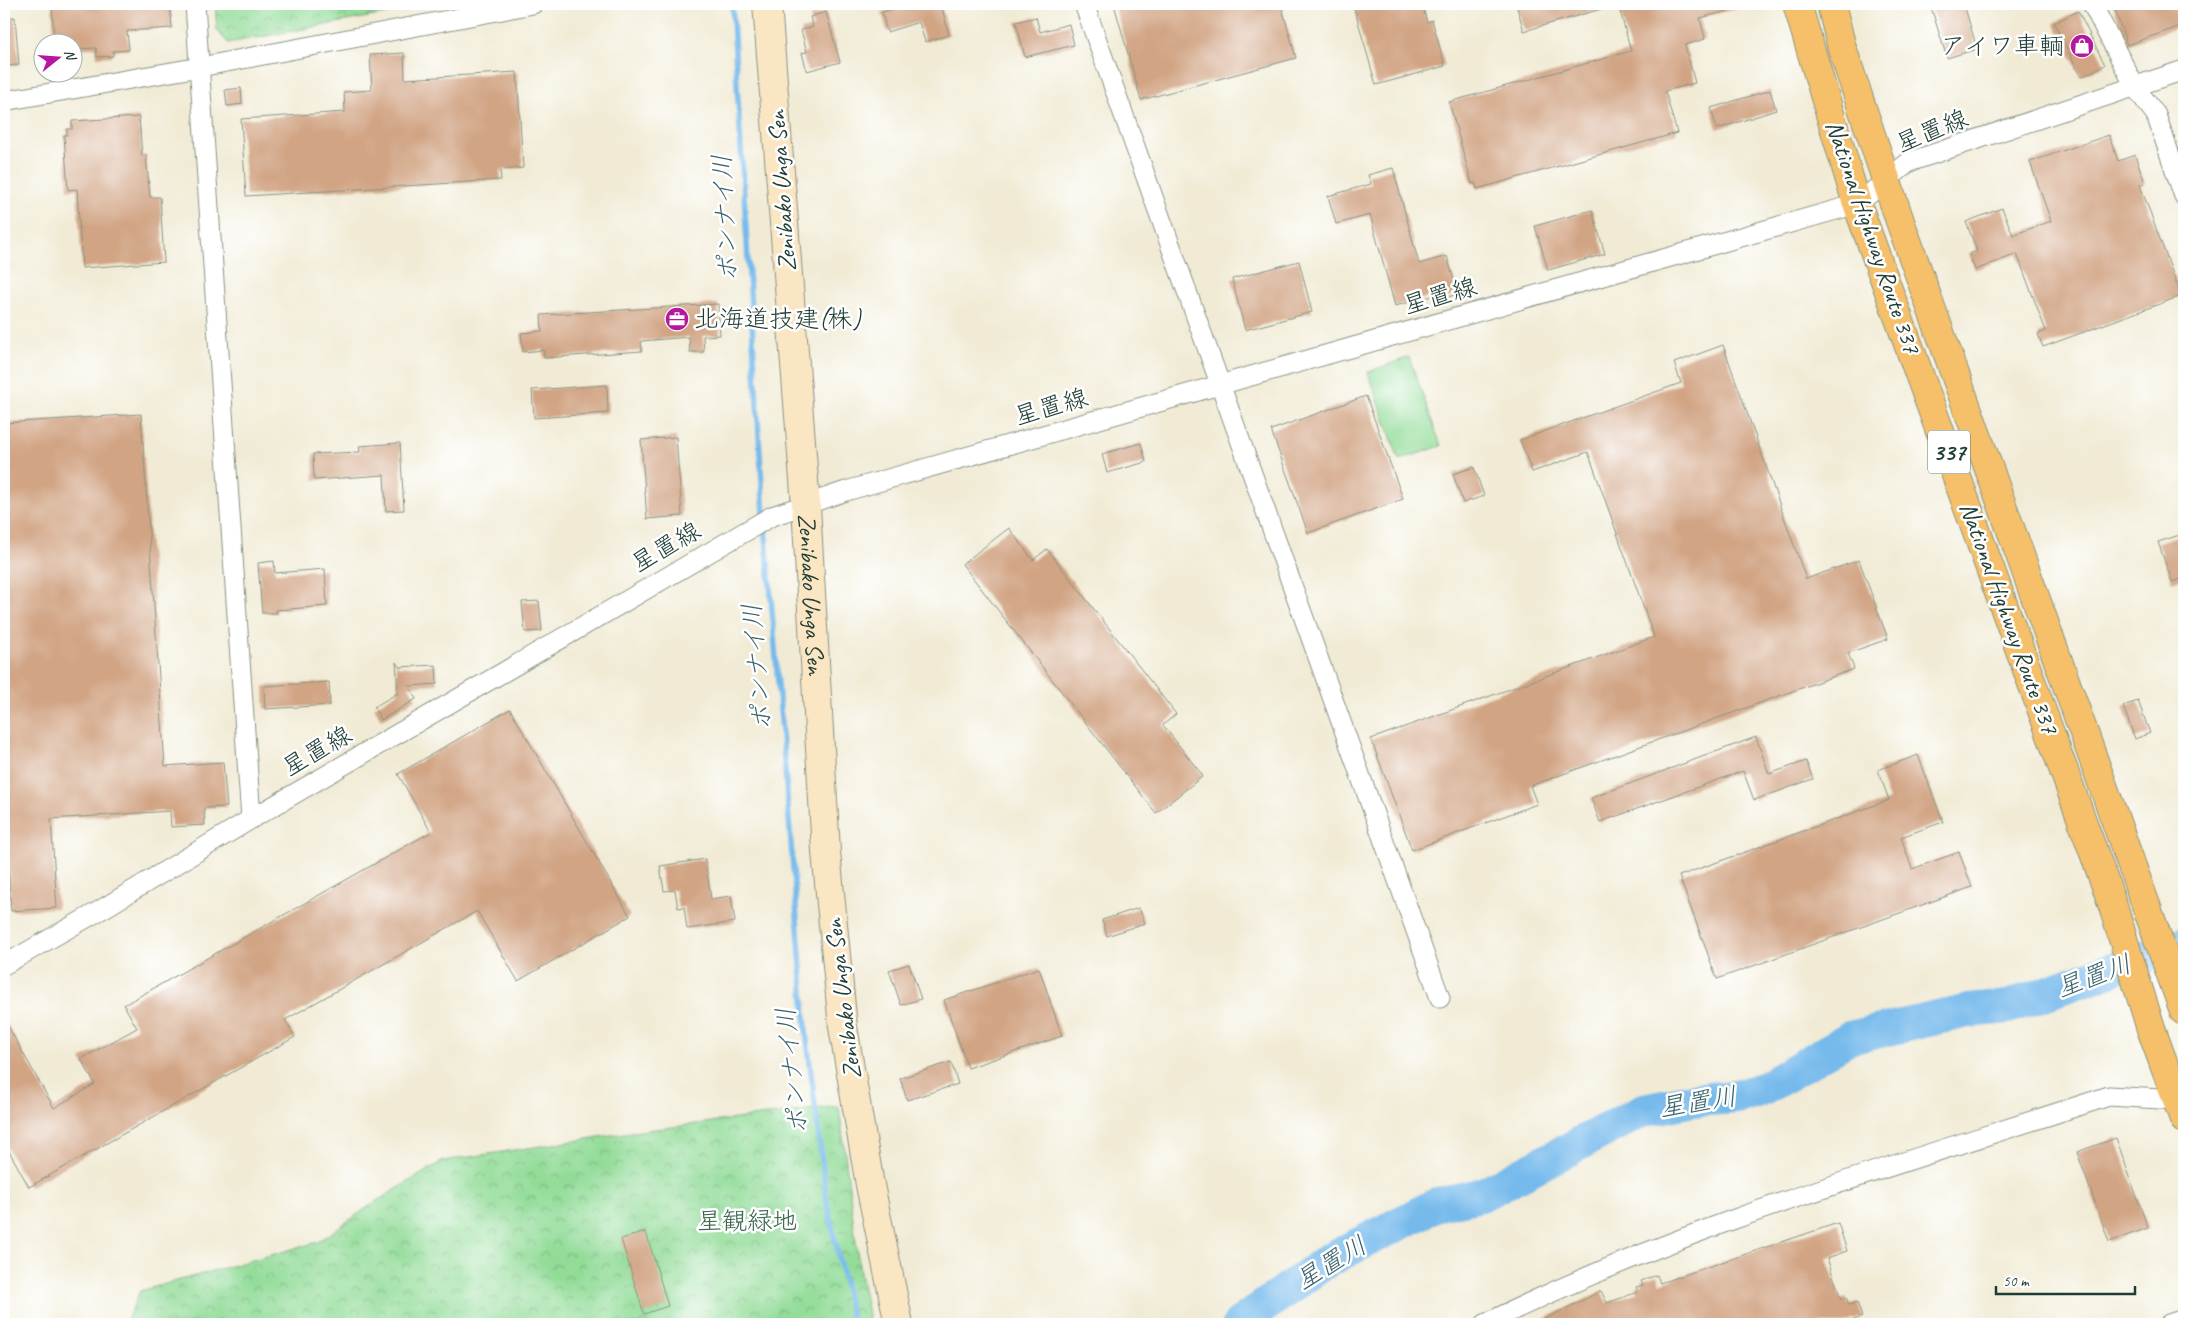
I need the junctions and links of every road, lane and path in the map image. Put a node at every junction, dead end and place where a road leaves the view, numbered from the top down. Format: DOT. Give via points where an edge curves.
graph roads {
  1 [pos="195,4"];
  2 [pos="533,4"];
  3 [pos="767,4"];
  4 [pos="1084,4"];
  5 [pos="1797,4"];
  6 [pos="1831,4"];
  7 [pos="2092,4"];
  8 [pos="200,67"];
  9 [pos="2184,70"];
  10 [pos="2135,87"];
  11 [pos="4,101"];
  12 [pos="1887,179"];
  13 [pos="2184,196"];
  14 [pos="1857,204"];
  15 [pos="1220,384"];
  16 [pos="806,506"];
  17 [pos="251,819"];
  18 [pos="4,965"];
  19 [pos="1440,998"];
  20 [pos="2184,1011"];
  21 [pos="2181,1109"];
  22 [pos="2184,1319"];
  23 [pos="899,1324"];
  24 [pos="1485,1324"];
  25 [pos="2169,1324"];
  1 -- 8 [label="street"];
  2 -- 8 [label="street"];
  3 -- 16 [label="street, Zenibako Unga Sen"];
  4 -- 15 [label="street"];
  5 -- 14 [label="highway, National Highway Route 337 / 337"];
  6 -- 12 [label="highway, National Highway Route 337 / 337" via="1842,48"];
  7 -- 10 [label="street"];
  8 -- 11 [label="street"];
  8 -- 17 [label="street"];
  9 -- 10 [label="street, 星置線"];
  10 -- 12 [label="street, 星置線" via="1909,162"];
  10 -- 13 [label="street" via="2156,115"];
  12 -- 14 [label="street, 星置線"];
  12 -- 20 [label="highway, National Highway Route 337 / 337"];
  14 -- 15 [label="street, 星置線"];
  14 -- 21 [label="highway, National Highway Route 337 / 337" via="2110,897 2151,1030"];
  15 -- 16 [label="street, 星置線" via="846,491"];
  15 -- 19 [label="street"];
  16 -- 17 [label="street, 星置線" via="772,516 751,527"];
  16 -- 23 [label="street, Zenibako Unga Sen" via="827,862 843,1028 870,1185"];
  17 -- 18 [label="street, 星置線"];
  21 -- 24 [label="street" via="2109,1096 1708,1228 1524,1304"];
  22 -- 25 [label="street"];
}
